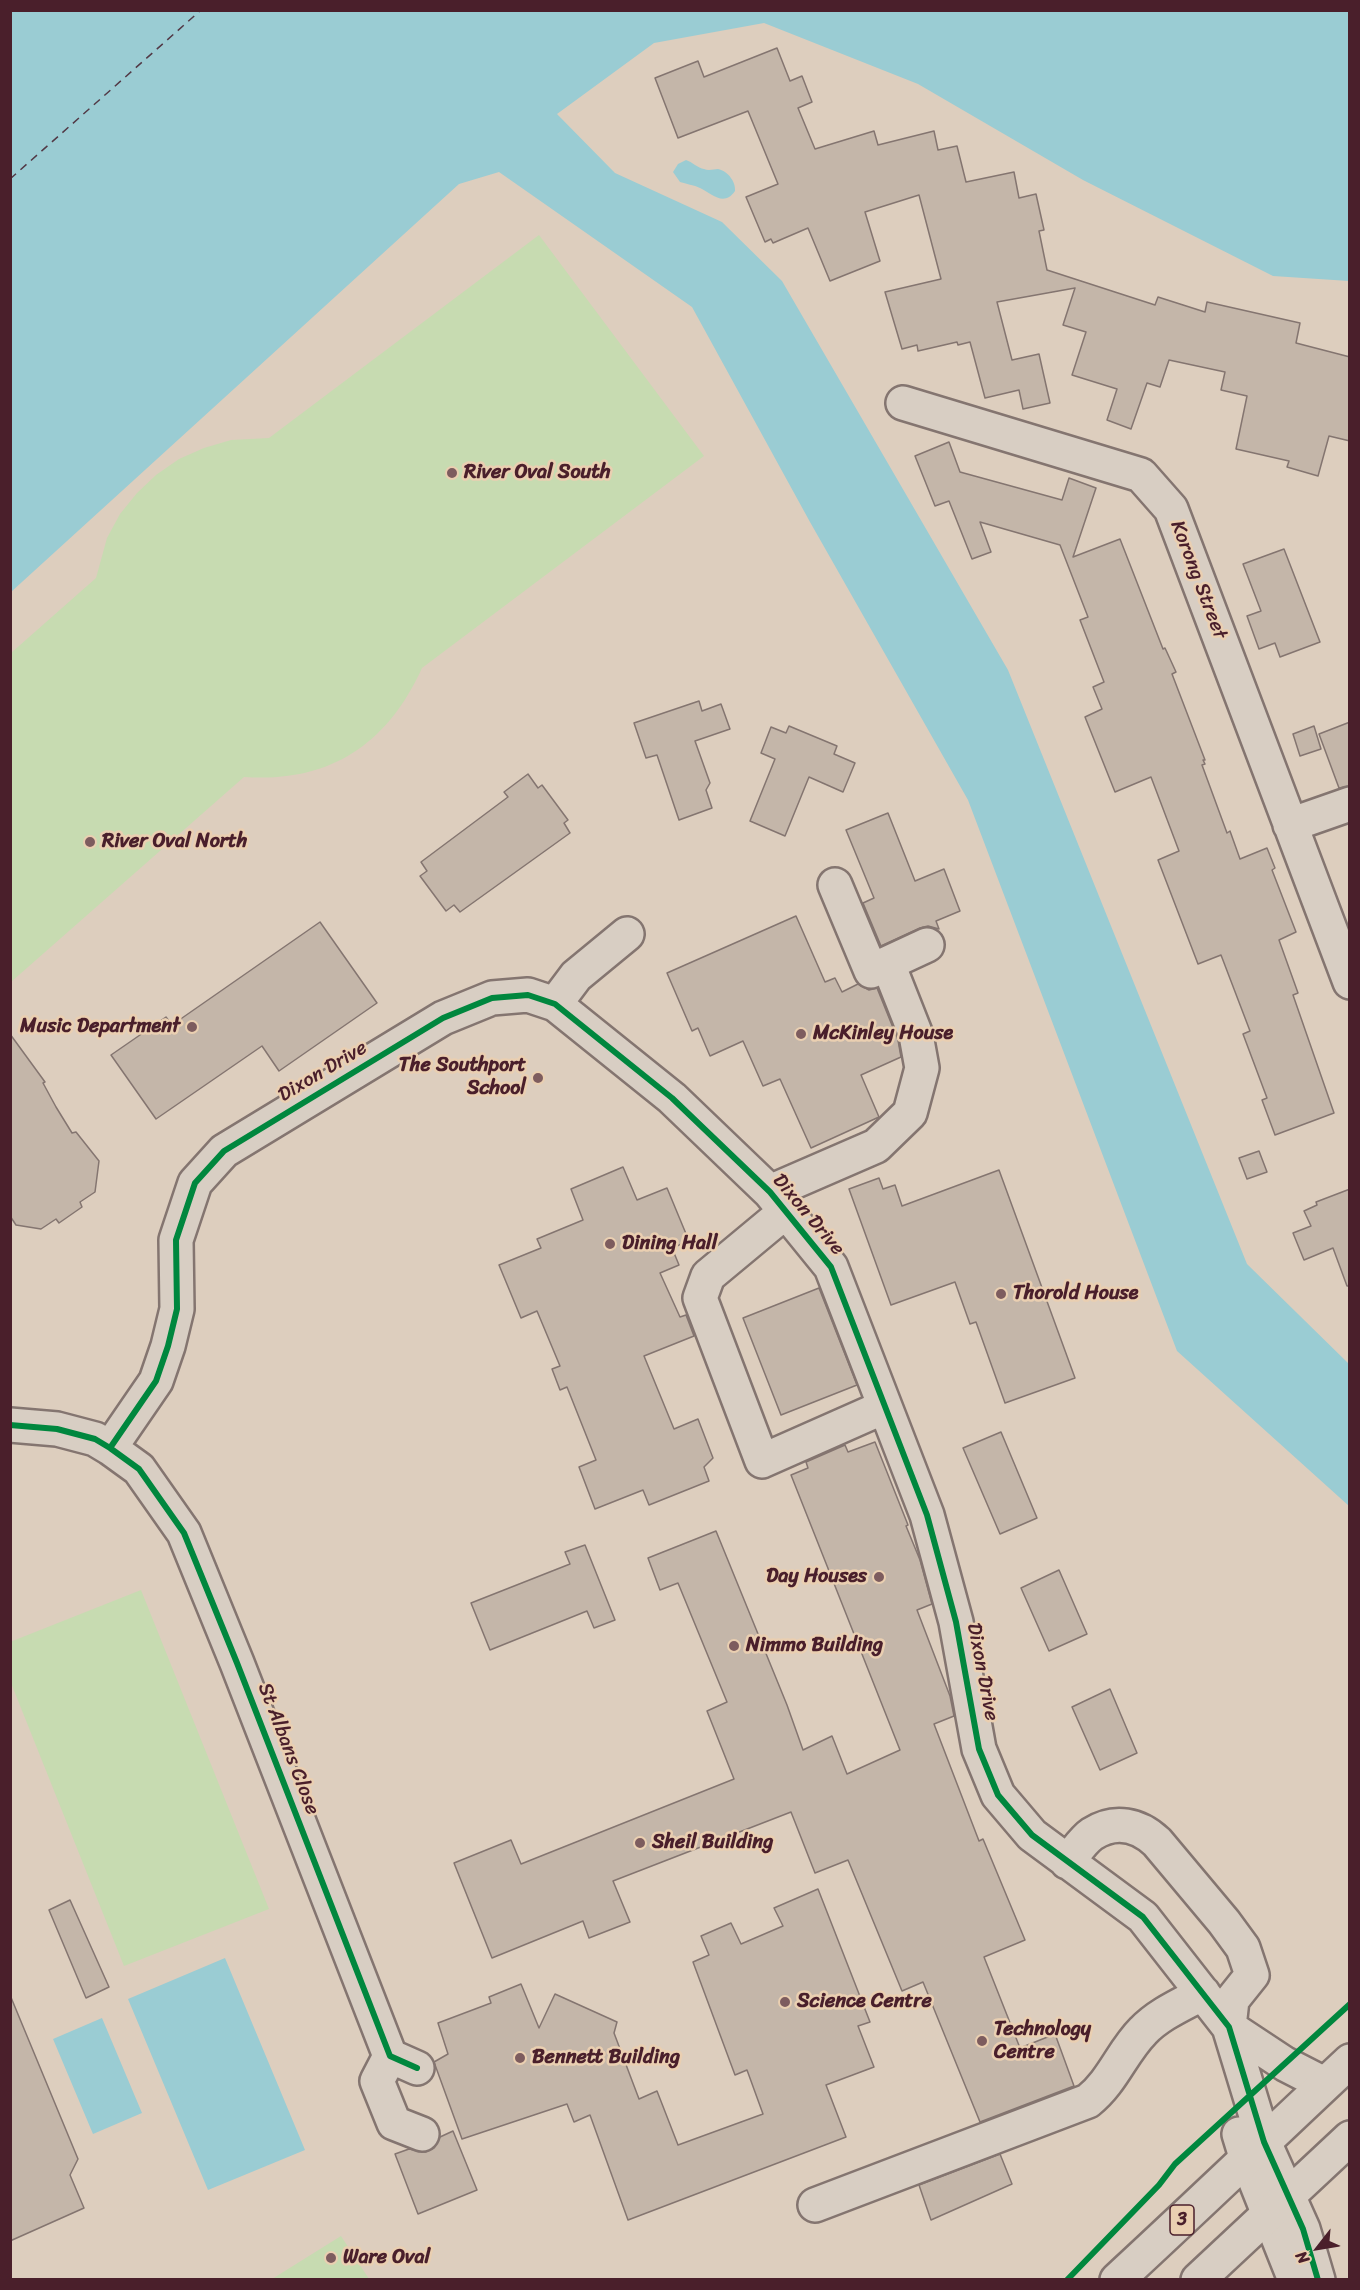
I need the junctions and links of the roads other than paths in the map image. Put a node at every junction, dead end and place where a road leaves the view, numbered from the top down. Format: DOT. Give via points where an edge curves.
graph roads {
  1 [pos="903,403"];
  2 [pos="1350,804"];
  3 [pos="1290,825"];
  4 [pos="835,885"];
  5 [pos="627,934"];
  6 [pos="927,945"];
  7 [pos="888,964"];
  8 [pos="1350,982"];
  9 [pos="555,1004"];
  10 [pos="778,1202"];
  11 [pos="884,1407"];
  12 [pos="10,1425"];
  13 [pos="110,1448"];
  14 [pos="1067,1862"];
  15 [pos="1203,1993"];
  16 [pos="1229,2027"];
  17 [pos="1350,2061"];
  18 [pos="1324,2084"];
  19 [pos="422,2134"];
  20 [pos="1350,2138"];
  21 [pos="1255,2150"];
  22 [pos="1278,2203"];
  23 [pos="815,2205"];
  24 [pos="1117,2280"];
  25 [pos="1198,2280"];
  26 [pos="1294,2280"];
  27 [pos="1318,2280"];
  1 -- 3 [label="street, Korong Street" via="1141,475 1171,509"];
  2 -- 3 [label="street"];
  3 -- 8 [label="street, Korong Street"];
  4 -- 7 [label="street" via="872,971"];
  5 -- 9 [label="street" via="576,976"];
  6 -- 7 [label="street"];
  7 -- 10 [label="street" via="916,1035 922,1068 910,1113 876,1146"];
  9 -- 10 [label="street, Dixon Drive" via="672,1098"];
  9 -- 13 [label="street, Dixon Drive" via="528,995 492,998 443,1018 224,1151 195,1183 176,1240 177,1309 156,1381"];
  10 -- 11 [label="street, Dixon Drive" via="831,1267"];
  10 -- 11 [label="street" via="708,1276 700,1298 762,1461"];
  11 -- 14 [label="street, Dixon Drive" via="927,1515 956,1622 979,1749 998,1795 1032,1835"];
  12 -- 13 [label="street" via="57,1429 95,1439"];
  13 -- 19 [label="street, St Albans Close" via="140,1469 184,1533 403,2062 377,2081 384,2101 394,2123"];
  14 -- 15 [label="street, Dixon Drive" via="1143,1917"];
  14 -- 16 [label="street" via="1092,1834 1111,1826 1144,1830 1157,1842 1243,1948 1252,1975 1232,2000"];
  15 -- 16 [label="street, Dixon Drive"];
  15 -- 21 [label="street, Dixon Drive"];
  15 -- 23 [label="street" via="1143,2031 1101,2090 1088,2101"];
  16 -- 18 [label="street"];
  16 -- 21 [label="street, Dixon Drive"];
  17 -- 18 [label="street, 3"];
  18 -- 21 [label="street, 3"];
  20 -- 22 [label="street"];
  21 -- 22 [label="street"];
  21 -- 24 [label="street, 3"];
  22 -- 25 [label="street"];
  22 -- 26 [label="street"];
  22 -- 27 [label="street" via="1303,2229"];
}
